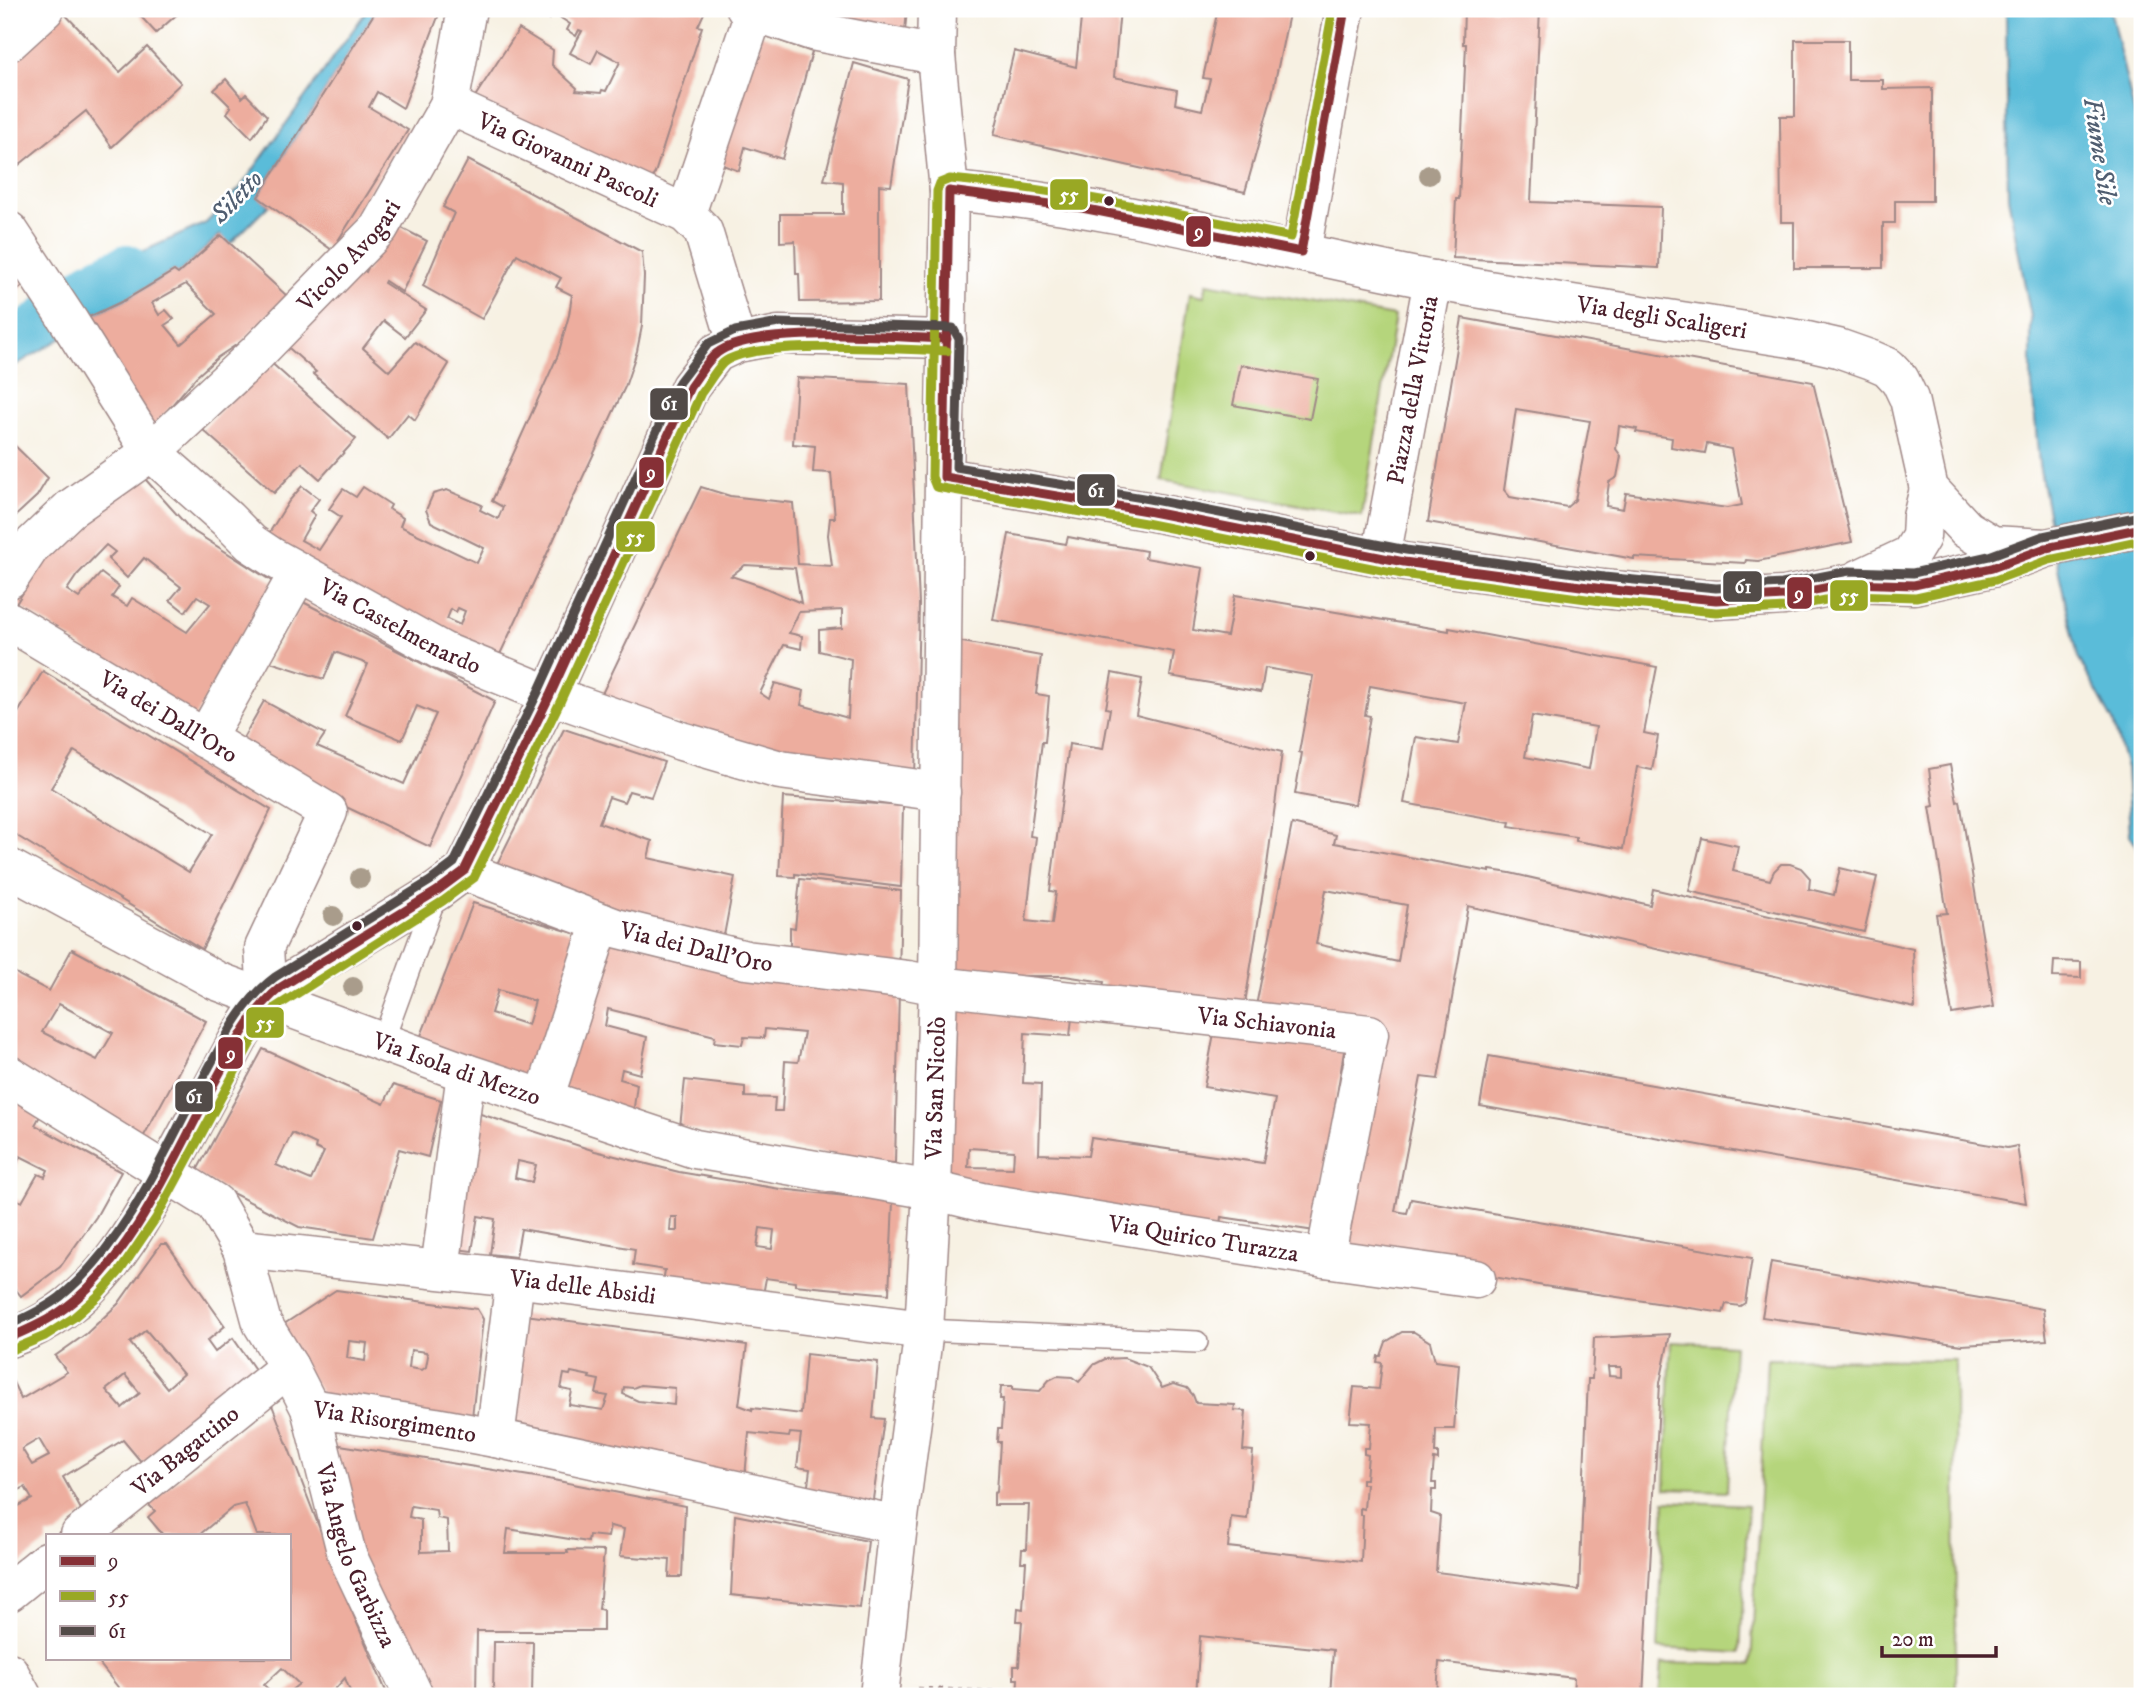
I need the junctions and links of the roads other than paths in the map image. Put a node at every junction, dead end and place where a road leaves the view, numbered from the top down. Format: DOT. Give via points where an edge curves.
graph roads {
  1 [pos="45,9"];
  2 [pos="467,9"];
  3 [pos="937,9"];
  4 [pos="1345,9"];
  5 [pos="750,11"];
  6 [pos="9,42"];
  7 [pos="936,55"];
  8 [pos="449,105"];
  9 [pos="949,191"];
  10 [pos="686,214"];
  11 [pos="9,231"];
  12 [pos="1301,252"];
  13 [pos="1433,280"];
  14 [pos="947,339"];
  15 [pos="737,342"];
  16 [pos="151,452"];
  17 [pos="944,477"];
  18 [pos="1929,489"];
  19 [pos="2142,528"];
  20 [pos="2046,548"];
  21 [pos="1381,557"];
  22 [pos="299,572"];
  23 [pos="9,579"];
  24 [pos="1850,583"];
  25 [pos="9,621"];
  26 [pos="550,695"];
  27 [pos="205,739"];
  28 [pos="941,792"];
  29 [pos="9,868"];
  30 [pos="450,881"];
  31 [pos="601,922"];
  32 [pos="939,986"];
  33 [pos="267,998"];
  34 [pos="383,1041"];
  35 [pos="466,1073"];
  36 [pos="9,1075"];
  37 [pos="544,1099"];
  38 [pos="168,1172"];
  39 [pos="932,1190"];
  40 [pos="242,1249"];
  41 [pos="1325,1258"];
  42 [pos="440,1269"];
  43 [pos="515,1278"];
  44 [pos="1476,1279"];
  45 [pos="924,1331"];
  46 [pos="9,1339"];
  47 [pos="1198,1342"];
  48 [pos="289,1367"];
  49 [pos="310,1408"];
  50 [pos="495,1438"];
  51 [pos="898,1525"];
  52 [pos="81,1534"];
  53 [pos="46,1562"];
  54 [pos="9,1592"];
  55 [pos="9,1672"];
  56 [pos="880,1692"];
  57 [pos="22,1696"];
  58 [pos="414,1696"];
  1 -- 6 [label="street"];
  2 -- 8 [label="street, Vicolo Avogari"];
  3 -- 7 [label="street"];
  4 -- 12 [label="street"];
  5 -- 7 [label="street" via="812,31"];
  5 -- 10 [label="street, Via Giovanni Pascoli"];
  7 -- 9 [label="street"];
  8 -- 10 [label="street, Via Giovanni Pascoli"];
  8 -- 16 [label="street, Vicolo Avogari" via="379,228 255,355"];
  9 -- 12 [label="street, Piazza della Vittoria" via="1070,206"];
  9 -- 14 [label="street"];
  10 -- 15 [label="street, Via Giovanni Pascoli" via="703,231"];
  11 -- 16 [label="street, Via Castelmenardo"];
  12 -- 13 [label="street, Piazza della Vittoria"];
  13 -- 18 [label="street, Via degli Scaligeri" via="1802,340 1888,367 1909,399"];
  13 -- 21 [label="street, Piazza della Vittoria"];
  14 -- 15 [label="street" via="779,335"];
  14 -- 17 [label="street"];
  15 -- 26 [label="street" via="716,354 690,387"];
  16 -- 22 [label="street, Via Castelmenardo" via="251,543"];
  16 -- 23 [label="street, Vicolo Avogari" via="70,509 31,547"];
  17 -- 21 [label="street"];
  17 -- 28 [label="street, Via San Nicolò"];
  18 -- 20 [label="street" via="1966,529 1992,545"];
  18 -- 24 [label="street" via="1921,537 1910,555"];
  19 -- 20 [label="street"];
  20 -- 24 [label="street" via="1992,568 1914,585"];
  21 -- 24 [label="street" via="1716,600 1784,596"];
  22 -- 26 [label="street, Via Castelmenardo" via="442,651"];
  22 -- 27 [label="street"];
  25 -- 27 [label="street, Via dei Dall'Oro"];
  26 -- 28 [label="street, Via Castelmenardo" via="780,770"];
  26 -- 30 [label="street"];
  27 -- 33 [label="street, Via dei Dall'Oro" via="328,812 264,948"];
  28 -- 32 [label="street, Via San Nicolò"];
  29 -- 33 [label="street, Via Isola di Mezzo" via="217,981"];
  30 -- 31 [label="street, Via dei Dall'Oro"];
  30 -- 33 [label="street"];
  30 -- 34 [label="lane"];
  31 -- 32 [label="street, Via dei Dall'Oro" via="746,960"];
  31 -- 37 [label="street"];
  32 -- 39 [label="street, Via San Nicolò"];
  32 -- 41 [label="street, Via Schiavonia" via="1369,1034"];
  33 -- 34 [label="street, Via Isola di Mezzo"];
  33 -- 38 [label="street" via="245,1027"];
  34 -- 35 [label="street, Via Isola di Mezzo"];
  35 -- 37 [label="street, Via Isola di Mezzo"];
  35 -- 42 [label="street"];
  36 -- 38 [label="street, Via Risorgimento"];
  37 -- 39 [label="street, Via Isola di Mezzo" via="695,1149"];
  38 -- 40 [label="street, Via Risorgimento" via="215,1203"];
  38 -- 46 [label="street" via="132,1236 88,1292 59,1314"];
  39 -- 41 [label="street, Via Quirico Turazza"];
  39 -- 45 [label="street, Via San Nicolò"];
  40 -- 42 [label="street, Via delle Absidi"];
  40 -- 48 [label="street, Via Risorgimento" via="262,1323"];
  41 -- 44 [label="street, Via Quirico Turazza"];
  42 -- 43 [label="street, Via delle Absidi"];
  43 -- 45 [label="street, Via delle Absidi"];
  43 -- 50 [label="street"];
  45 -- 47 [label="lane"];
  45 -- 51 [label="street, Via San Nicolò"];
  48 -- 49 [label="street, Via Risorgimento"];
  48 -- 52 [label="street, Via Bagattino"];
  49 -- 50 [label="street, Via Risorgimento"];
  49 -- 58 [label="street, Via Angelo Garbizza" via="347,1555"];
  50 -- 51 [label="street, Via Risorgimento"];
  51 -- 56 [label="street, Via San Nicolò"];
  53 -- 54 [label="street"];
  55 -- 57 [label="street"];
}
